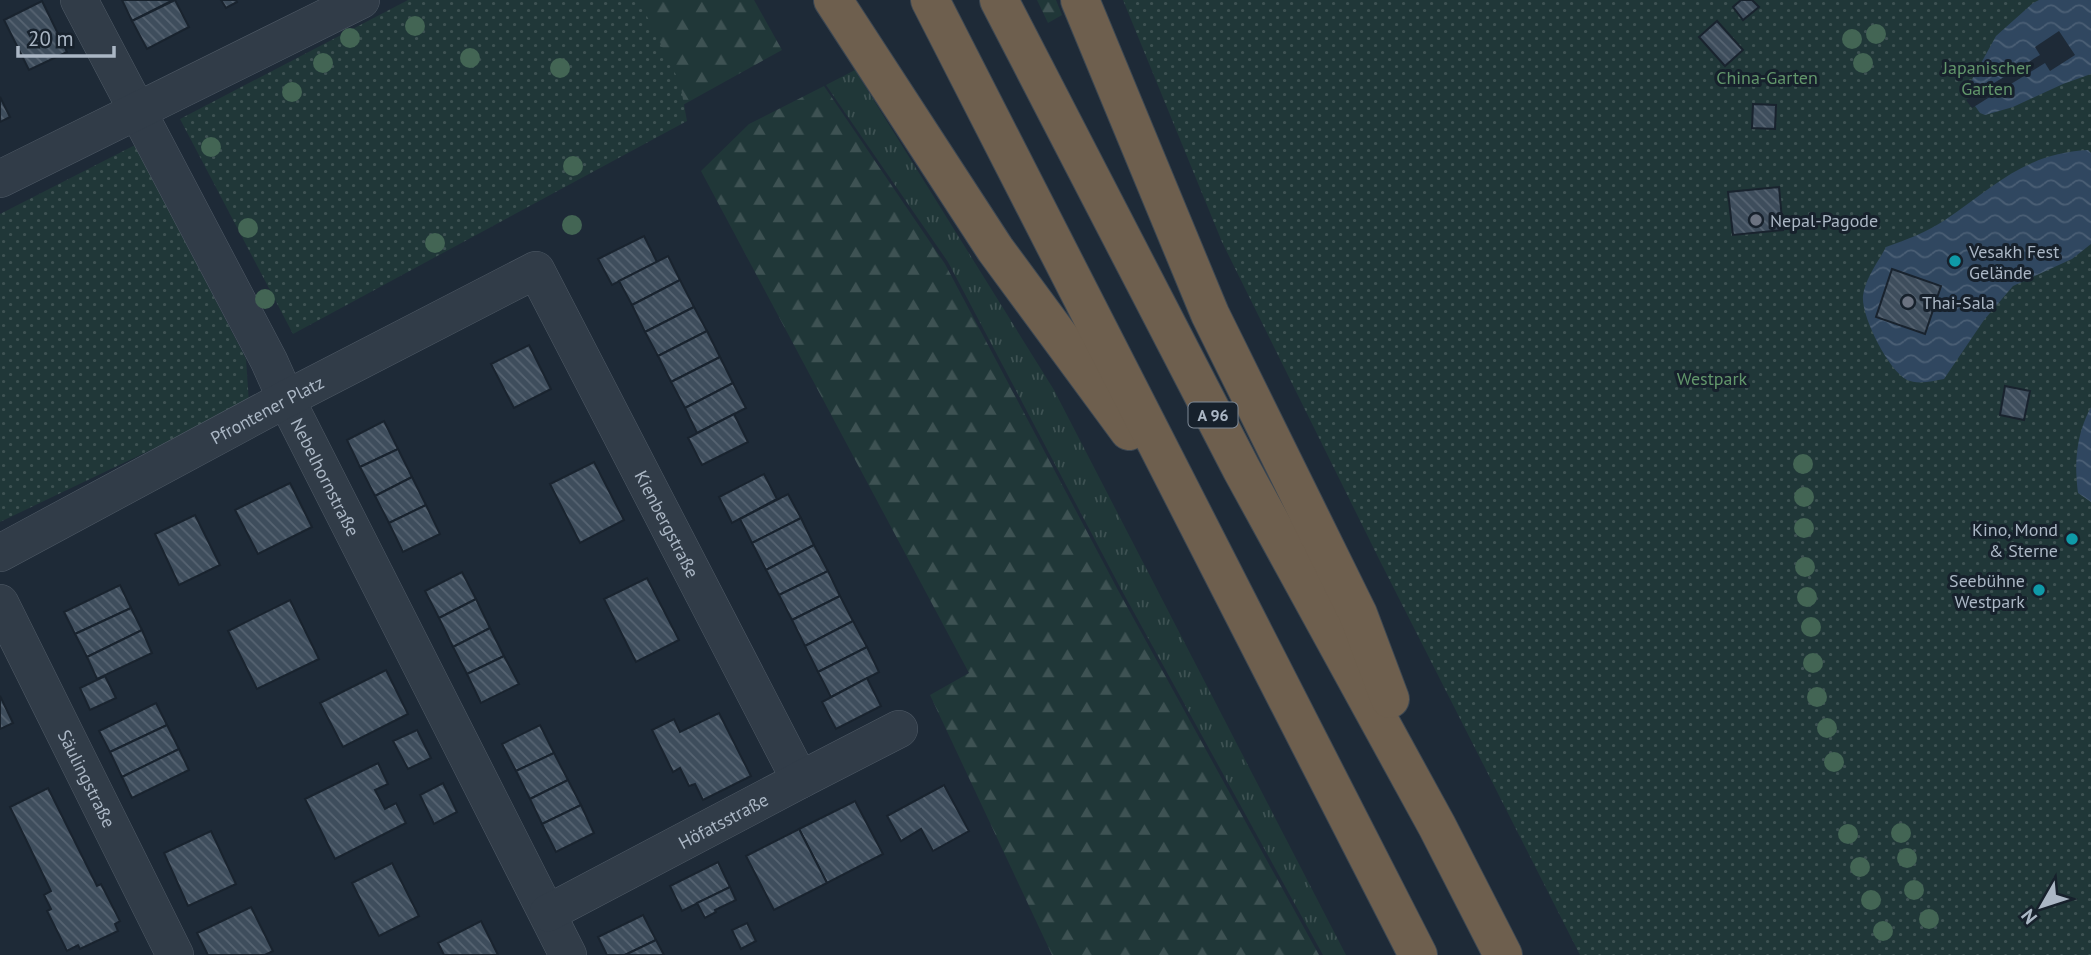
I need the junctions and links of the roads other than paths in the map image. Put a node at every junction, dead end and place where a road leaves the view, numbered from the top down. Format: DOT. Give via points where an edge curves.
graph roads {
  1 [pos="79,0"];
  2 [pos="361,0"];
  3 [pos="833,0"];
  4 [pos="930,0"];
  5 [pos="999,0"];
  6 [pos="1080,0"];
  7 [pos="136,111"];
  8 [pos="0,179"];
  9 [pos="536,270"];
  10 [pos="286,399"];
  11 [pos="1198,524"];
  12 [pos="0,554"];
  13 [pos="0,603"];
  14 [pos="899,729"];
  15 [pos="800,780"];
  16 [pos="1437,826"];
  17 [pos="548,914"];
  18 [pos="175,955"];
  19 [pos="568,955"];
  20 [pos="1418,955"];
  21 [pos="1503,955"];
  1 -- 7 [label="street, Nebelhornstraße"];
  2 -- 7 [label="street"];
  3 -- 11 [label="highway" via="995,249"];
  4 -- 11 [label="highway"];
  5 -- 16 [label="highway, A 96" via="1242,470"];
  6 -- 16 [label="highway" via="1210,314 1358,614"];
  7 -- 8 [label="street"];
  7 -- 10 [label="street, Nebelhornstraße"];
  9 -- 10 [label="street, Pfrontener Platz"];
  9 -- 15 [label="street, Kienbergstraße"];
  10 -- 12 [label="street, Pfrontener Platz"];
  10 -- 17 [label="street, Nebelhornstraße"];
  11 -- 20 [label="highway"];
  13 -- 18 [label="street, Säulingstraße"];
  14 -- 15 [label="street, Höfatsstraße"];
  15 -- 17 [label="street, Höfatsstraße"];
  16 -- 21 [label="highway, A 96"];
  17 -- 19 [label="street, Nebelhornstraße"];
}
